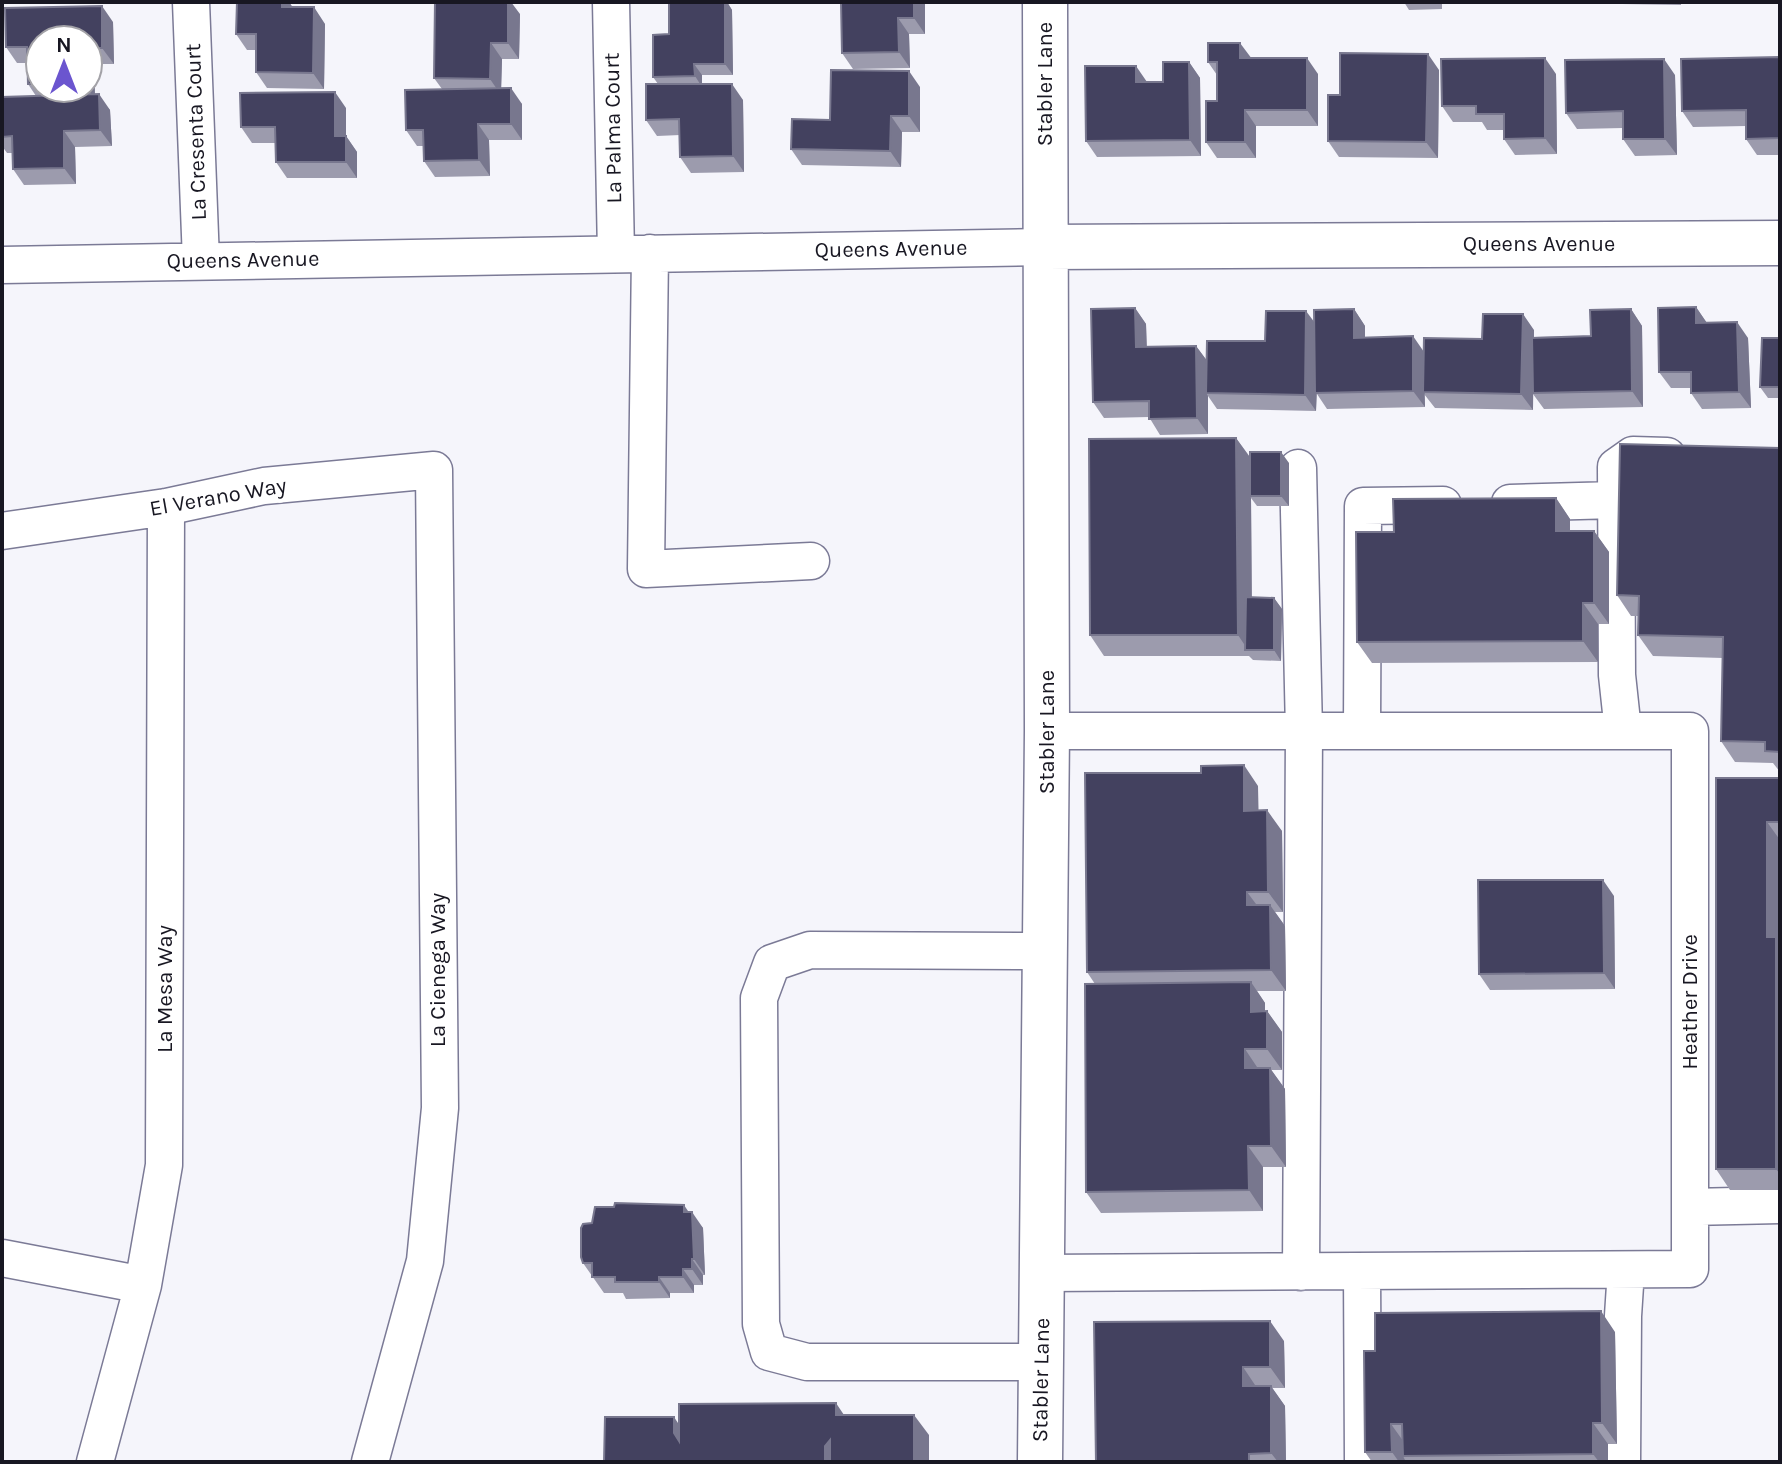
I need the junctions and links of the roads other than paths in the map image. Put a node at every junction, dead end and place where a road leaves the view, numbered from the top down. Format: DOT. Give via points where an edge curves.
graph roads {
  1 [pos="191,2"];
  2 [pos="611,2"];
  3 [pos="1045,2"];
  4 [pos="1780,243"];
  5 [pos="1047,247"];
  6 [pos="633,254"];
  7 [pos="201,261"];
  8 [pos="2,265"];
  9 [pos="1707,456"];
  10 [pos="1298,468"];
  11 [pos="434,470"];
  12 [pos="1616,500"];
  13 [pos="166,507"];
  14 [pos="2,531"];
  15 [pos="811,561"];
  16 [pos="1047,731"];
  17 [pos="1304,731"];
  18 [pos="1362,731"];
  19 [pos="1623,731"];
  20 [pos="1045,951"];
  21 [pos="1780,1205"];
  22 [pos="1690,1207"];
  23 [pos="2,1258"];
  24 [pos="1626,1270"];
  25 [pos="1362,1271"];
  26 [pos="1301,1272"];
  27 [pos="1043,1273"];
  28 [pos="143,1285"];
  29 [pos="1041,1362"];
  30 [pos="95,1462"];
  31 [pos="370,1462"];
  32 [pos="1040,1462"];
  33 [pos="1363,1462"];
  34 [pos="1622,1462"];
  1 -- 7 [label="street, La Cresenta Court"];
  2 -- 6 [label="street, La Palma Court"];
  3 -- 5 [label="street, Stabler Lane"];
  4 -- 5 [label="street, Queens Avenue"];
  5 -- 6 [label="street, Queens Avenue"];
  5 -- 16 [label="street, Stabler Lane"];
  6 -- 7 [label="street, Queens Avenue"];
  6 -- 15 [label="street, La Palma Court" via="646,569"];
  7 -- 8 [label="street, Queens Avenue"];
  9 -- 12 [label="street" via="1633,455 1616,467"];
  10 -- 17 [label="street"];
  11 -- 13 [label="street, El Verano Way" via="264,486"];
  11 -- 31 [label="street, La Cienega Way" via="440,1108 425,1261"];
  12 -- 18 [label="street" via="1363,506"];
  12 -- 19 [label="street" via="1617,675"];
  13 -- 14 [label="street, El Verano Way"];
  13 -- 28 [label="street, La Mesa Way" via="164,1165"];
  16 -- 17 [label="street, Heather Drive"];
  16 -- 20 [label="street, Stabler Lane"];
  17 -- 18 [label="street, Heather Drive"];
  17 -- 26 [label="street"];
  18 -- 19 [label="street, Heather Drive"];
  19 -- 22 [label="street, Heather Drive" via="1690,731 1703,772"];
  20 -- 27 [label="street, Stabler Lane"];
  20 -- 29 [label="street" via="810,950 772,963 759,998 761,1324 769,1352 807,1362"];
  21 -- 22 [label="street"];
  22 -- 24 [label="street, Heather Drive" via="1690,1269"];
  23 -- 28 [label="street"];
  24 -- 25 [label="street, Heather Drive"];
  24 -- 34 [label="street"];
  25 -- 26 [label="street, Heather Drive"];
  25 -- 33 [label="street"];
  26 -- 27 [label="street, Heather Drive"];
  27 -- 29 [label="street, Stabler Lane"];
  28 -- 30 [label="street, La Mesa Way"];
  29 -- 32 [label="street, Stabler Lane"];
}
